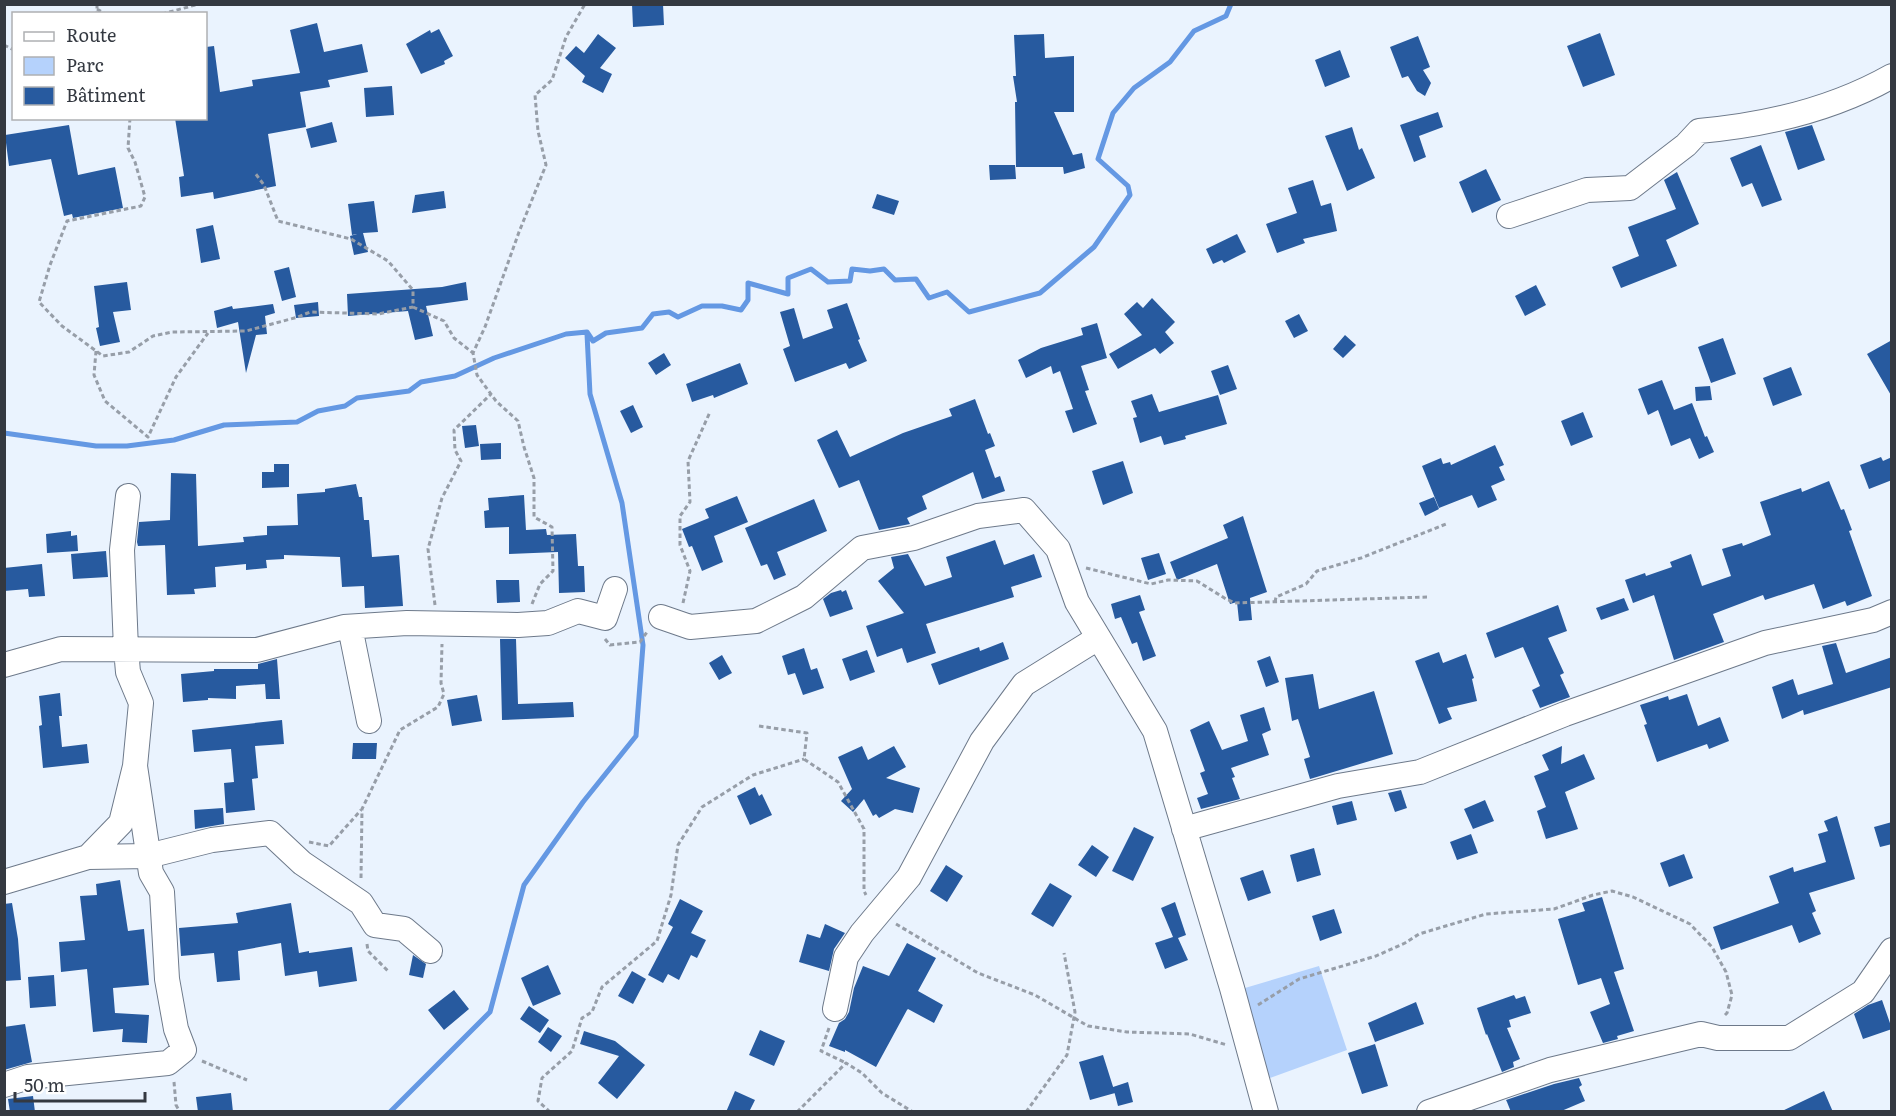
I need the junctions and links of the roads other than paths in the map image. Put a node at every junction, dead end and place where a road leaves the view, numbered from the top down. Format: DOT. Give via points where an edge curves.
graph roads {
  1 [pos="1892,76"];
  2 [pos="1509,216"];
  3 [pos="128,496"];
  4 [pos="615,589"];
  5 [pos="1892,612"];
  6 [pos="662,617"];
  7 [pos="350,627"];
  8 [pos="1098,638"];
  9 [pos="126,649"];
  10 [pos="4,665"];
  11 [pos="369,721"];
  12 [pos="135,766"];
  13 [pos="1184,829"];
  14 [pos="148,856"];
  15 [pos="88,857"];
  16 [pos="4,882"];
  17 [pos="1892,950"];
  18 [pos="430,951"];
  19 [pos="834,1009"];
  20 [pos="4,1085"];
  21 [pos="1266,1112"];
  22 [pos="1429,1112"];
  1 -- 2 [label="street" via="1862,93 1792,116 1699,130 1686,145 1630,188 1587,190"];
  3 -- 9 [label="street" via="122,550"];
  4 -- 7 [label="street" via="605,618 578,611 548,623 523,625 407,623"];
  5 -- 13 [label="street" via="1873,620 1765,642 1565,714 1420,772 1338,786"];
  6 -- 8 [label="street" via="690,627 756,621 804,597 862,548 914,538 978,516 1024,510 1058,549 1077,602"];
  7 -- 9 [label="street" via="257,650"];
  7 -- 11 [label="street"];
  8 -- 13 [label="street" via="1155,731"];
  8 -- 19 [label="street" via="1024,684 982,741 909,877 846,957"];
  9 -- 10 [label="street" via="61,649"];
  9 -- 12 [label="street" via="128,672 141,704"];
  12 -- 14 [label="street"];
  12 -- 15 [label="street" via="121,823"];
  13 -- 21 [label="street"];
  14 -- 15 [label="street"];
  14 -- 18 [label="street" via="212,840 270,833 302,863 361,903 375,925 405,929"];
  14 -- 20 [label="street" via="151,873 162,892 176,1057 28,1077"];
  15 -- 16 [label="street"];
  17 -- 22 [label="street" via="1863,992 1789,1038 1718,1038 1701,1034 1550,1070"];
}
